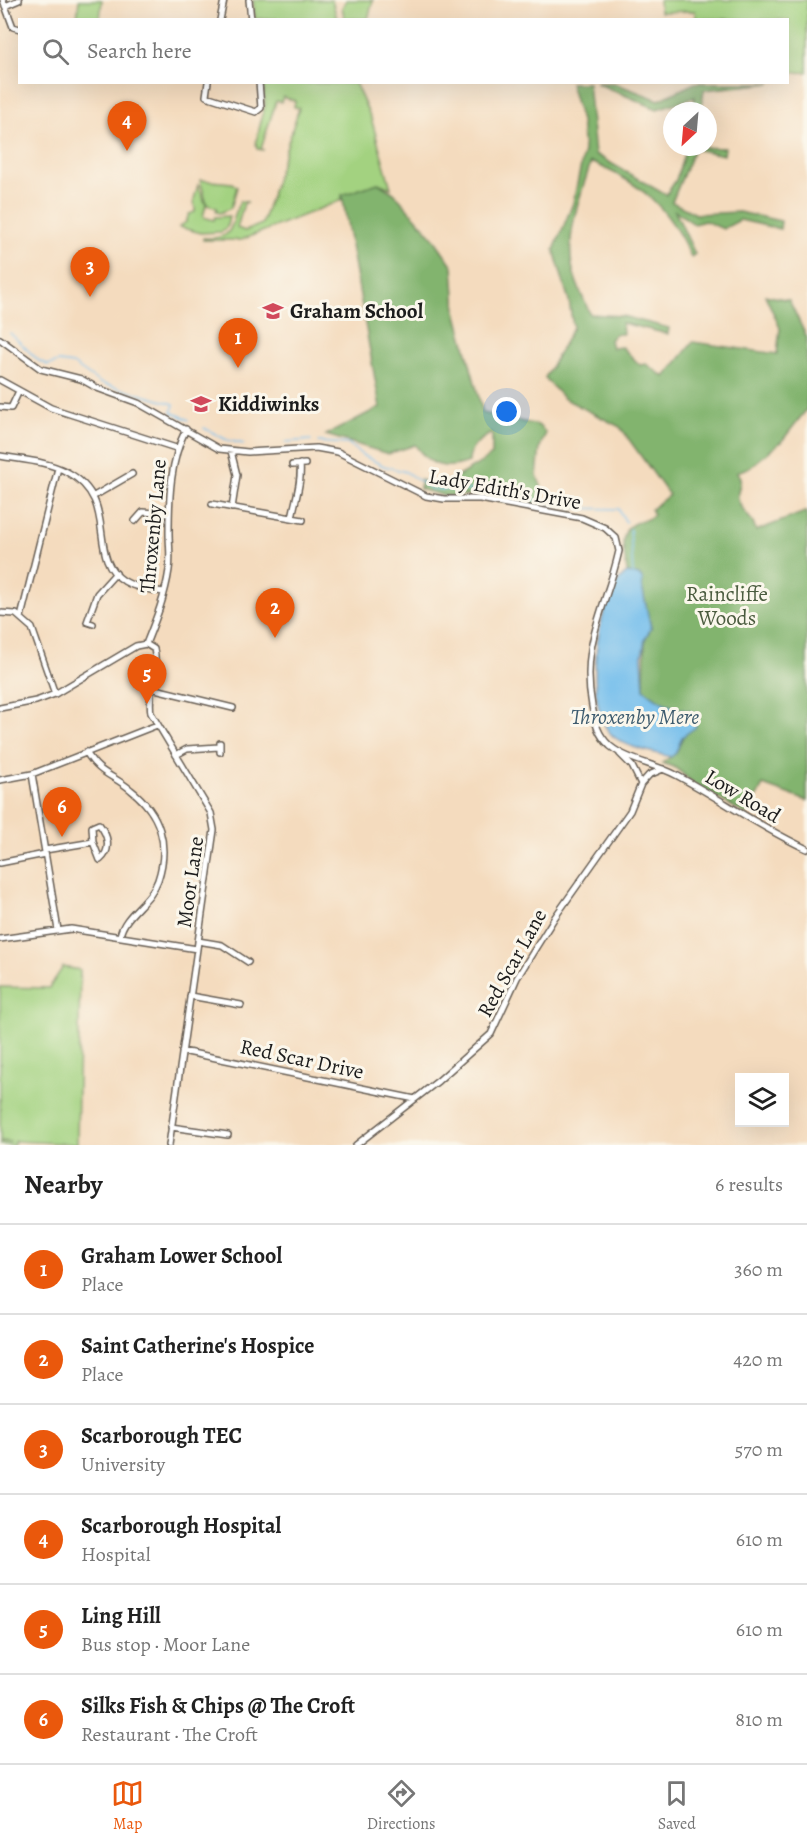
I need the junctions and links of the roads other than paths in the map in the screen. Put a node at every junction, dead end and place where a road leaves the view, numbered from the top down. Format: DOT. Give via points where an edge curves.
graph roads {
  1 [pos="19,0"];
  2 [pos="224,0"];
  3 [pos="249,0"];
  4 [pos="4,3"];
  5 [pos="220,18"];
  6 [pos="251,18"];
  7 [pos="18,28"];
  8 [pos="208,84"];
  9 [pos="259,84"];
  10 [pos="0,339"];
  11 [pos="0,380"];
  12 [pos="19,391"];
  13 [pos="0,407"];
  14 [pos="186,429"];
  15 [pos="176,448"];
  16 [pos="231,451"];
  17 [pos="1,457"];
  18 [pos="292,465"];
  19 [pos="0,466"];
  20 [pos="58,468"];
  21 [pos="132,474"];
  22 [pos="94,496"];
  23 [pos="212,504"];
  24 [pos="232,508"];
  25 [pos="170,514"];
  26 [pos="292,518"];
  27 [pos="303,520"];
  28 [pos="135,521"];
  29 [pos="116,573"];
  30 [pos="164,592"];
  31 [pos="0,613"];
  32 [pos="21,617"];
  33 [pos="93,624"];
  34 [pos="146,644"];
  35 [pos="151,688"];
  36 [pos="55,694"];
  37 [pos="0,708"];
  38 [pos="234,708"];
  39 [pos="157,725"];
  40 [pos="220,747"];
  41 [pos="617,751"];
  42 [pos="86,752"];
  43 [pos="176,755"];
  44 [pos="663,770"];
  45 [pos="32,774"];
  46 [pos="0,780"];
  47 [pos="641,784"];
  48 [pos="93,842"];
  49 [pos="807,849"];
  50 [pos="45,852"];
  51 [pos="0,863"];
  52 [pos="58,930"];
  53 [pos="120,936"];
  54 [pos="0,939"];
  55 [pos="198,941"];
  56 [pos="197,949"];
  57 [pos="248,962"];
  58 [pos="190,996"];
  59 [pos="241,1005"];
  60 [pos="182,1051"];
  61 [pos="415,1099"];
  62 [pos="171,1127"];
  63 [pos="228,1135"];
  64 [pos="169,1145"];
  65 [pos="356,1145"];
  1 -- 4 [label="street"];
  2 -- 5 [label="street"];
  3 -- 6 [label="street"];
  4 -- 7 [label="street" via="13,27"];
  8 -- 9 [label="street" via="206,96 256,112 261,108"];
  10 -- 14 [label="street, Lady Edith's Drive" via="41,369 81,379"];
  11 -- 12 [label="street"];
  12 -- 13 [label="street" via="11,408"];
  12 -- 15 [label="street" via="51,408"];
  14 -- 15 [label="street, Throxenby Lane"];
  14 -- 16 [label="street, Lady Edith's Drive" via="219,449"];
  15 -- 25 [label="street, Throxenby Lane"];
  16 -- 24 [label="street" via="237,475"];
  16 -- 41 [label="street, Lady Edith's Drive" via="332,450 426,496 496,501 582,518 605,528 616,537 619,551 590,644 587,675 594,724"];
  17 -- 19 [label="street"];
  17 -- 20 [label="street"];
  18 -- 26 [label="street" via="302,464"];
  20 -- 22 [label="street" via="75,477"];
  20 -- 32 [label="street"];
  21 -- 22 [label="street"];
  22 -- 29 [label="street" via="107,562"];
  23 -- 24 [label="street"];
  24 -- 26 [label="street"];
  25 -- 28 [label="street" via="143,512"];
  25 -- 30 [label="street, Throxenby Lane" via="169,567"];
  26 -- 27 [label="street"];
  29 -- 30 [label="street" via="132,585"];
  29 -- 33 [label="street" via="97,594 87,621"];
  30 -- 34 [label="street, Throxenby Lane"];
  31 -- 32 [label="street"];
  32 -- 36 [label="street" via="32,628"];
  34 -- 35 [label="street, Moor Lane" via="154,649 155,656"];
  34 -- 36 [label="street" via="136,645"];
  35 -- 38 [label="street"];
  35 -- 39 [label="street, Moor Lane" via="150,704"];
  36 -- 37 [label="street"];
  39 -- 42 [label="street"];
  39 -- 43 [label="street, Moor Lane"];
  40 -- 43 [label="street" via="188,749"];
  41 -- 44 [label="street, Lady Edith's Drive"];
  41 -- 47 [label="street" via="632,766"];
  42 -- 45 [label="street"];
  42 -- 53 [label="street" via="102,773 139,797 162,832 163,857 156,885 148,900 122,927"];
  43 -- 55 [label="street, Moor Lane" via="214,820"];
  44 -- 47 [label="street" via="649,775"];
  44 -- 49 [label="street, Low Road"];
  45 -- 46 [label="street"];
  45 -- 50 [label="street"];
  47 -- 61 [label="street, Red Scar Lane" via="630,811 580,878 528,959 491,1034"];
  48 -- 48 [label="street" via="92,826 99,825 108,841 100,860"];
  48 -- 50 [label="street"];
  50 -- 51 [label="street"];
  50 -- 52 [label="street"];
  52 -- 53 [label="street"];
  52 -- 54 [label="street"];
  53 -- 56 [label="street"];
  55 -- 56 [label="street, Moor Lane"];
  55 -- 57 [label="street" via="222,945"];
  56 -- 58 [label="street, Moor Lane"];
  58 -- 59 [label="street"];
  58 -- 60 [label="street, Moor Lane"];
  60 -- 61 [label="street, Red Scar Drive"];
  60 -- 62 [label="street, Moor Lane"];
  61 -- 65 [label="street, Red Scar Lane"];
  62 -- 63 [label="street"];
  62 -- 64 [label="street, Moor Lane"];
}
